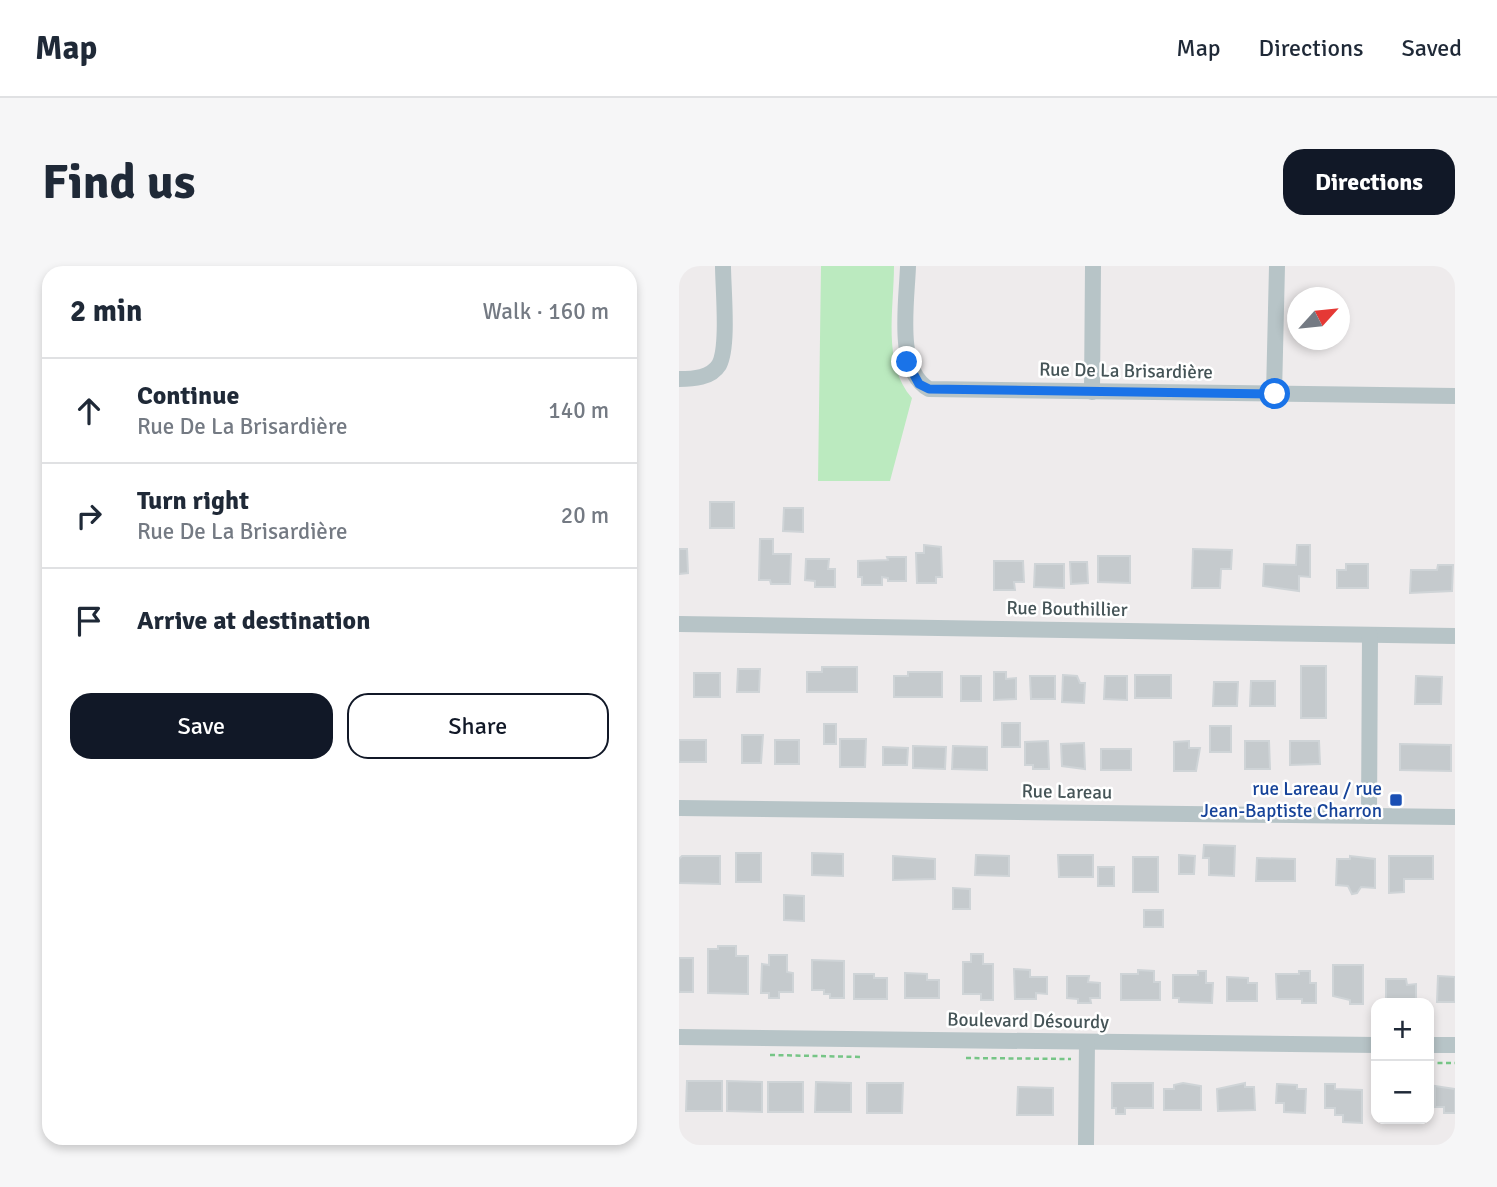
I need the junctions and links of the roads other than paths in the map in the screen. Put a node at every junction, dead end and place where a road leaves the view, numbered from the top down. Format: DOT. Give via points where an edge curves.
graph roads {
  1 [pos="723,266"];
  2 [pos="908,266"];
  3 [pos="1093,266"];
  4 [pos="1277,266"];
  5 [pos="679,379"];
  6 [pos="1092,392"];
  7 [pos="1275,394"];
  8 [pos="1455,396"];
  9 [pos="679,624"];
  10 [pos="1370,635"];
  11 [pos="1455,636"];
  12 [pos="679,808"];
  13 [pos="1369,816"];
  14 [pos="1455,817"];
  15 [pos="679,1037"];
  16 [pos="1087,1042"];
  17 [pos="1371,1045"];
  18 [pos="1434,1045"];
  19 [pos="1455,1045"];
  20 [pos="1086,1145"];
  1 -- 5 [label="street" via="719,365 695,379"];
  2 -- 6 [label="street, Rue De La Brisardière" via="907,362 919,384 944,390"];
  3 -- 6 [label="street"];
  4 -- 7 [label="street"];
  6 -- 7 [label="street, Rue De La Brisardière"];
  7 -- 8 [label="street, Rue De La Brisardière"];
  9 -- 10 [label="street, Rue Bouthillier"];
  10 -- 11 [label="street, Rue Bouthillier"];
  10 -- 13 [label="street"];
  12 -- 13 [label="street, Rue Lareau"];
  13 -- 14 [label="street, Rue Lareau"];
  15 -- 16 [label="street, Boulevard Désourdy"];
  16 -- 17 [label="street, Boulevard Désourdy"];
  16 -- 20 [label="street"];
  18 -- 19 [label="street"];
}
